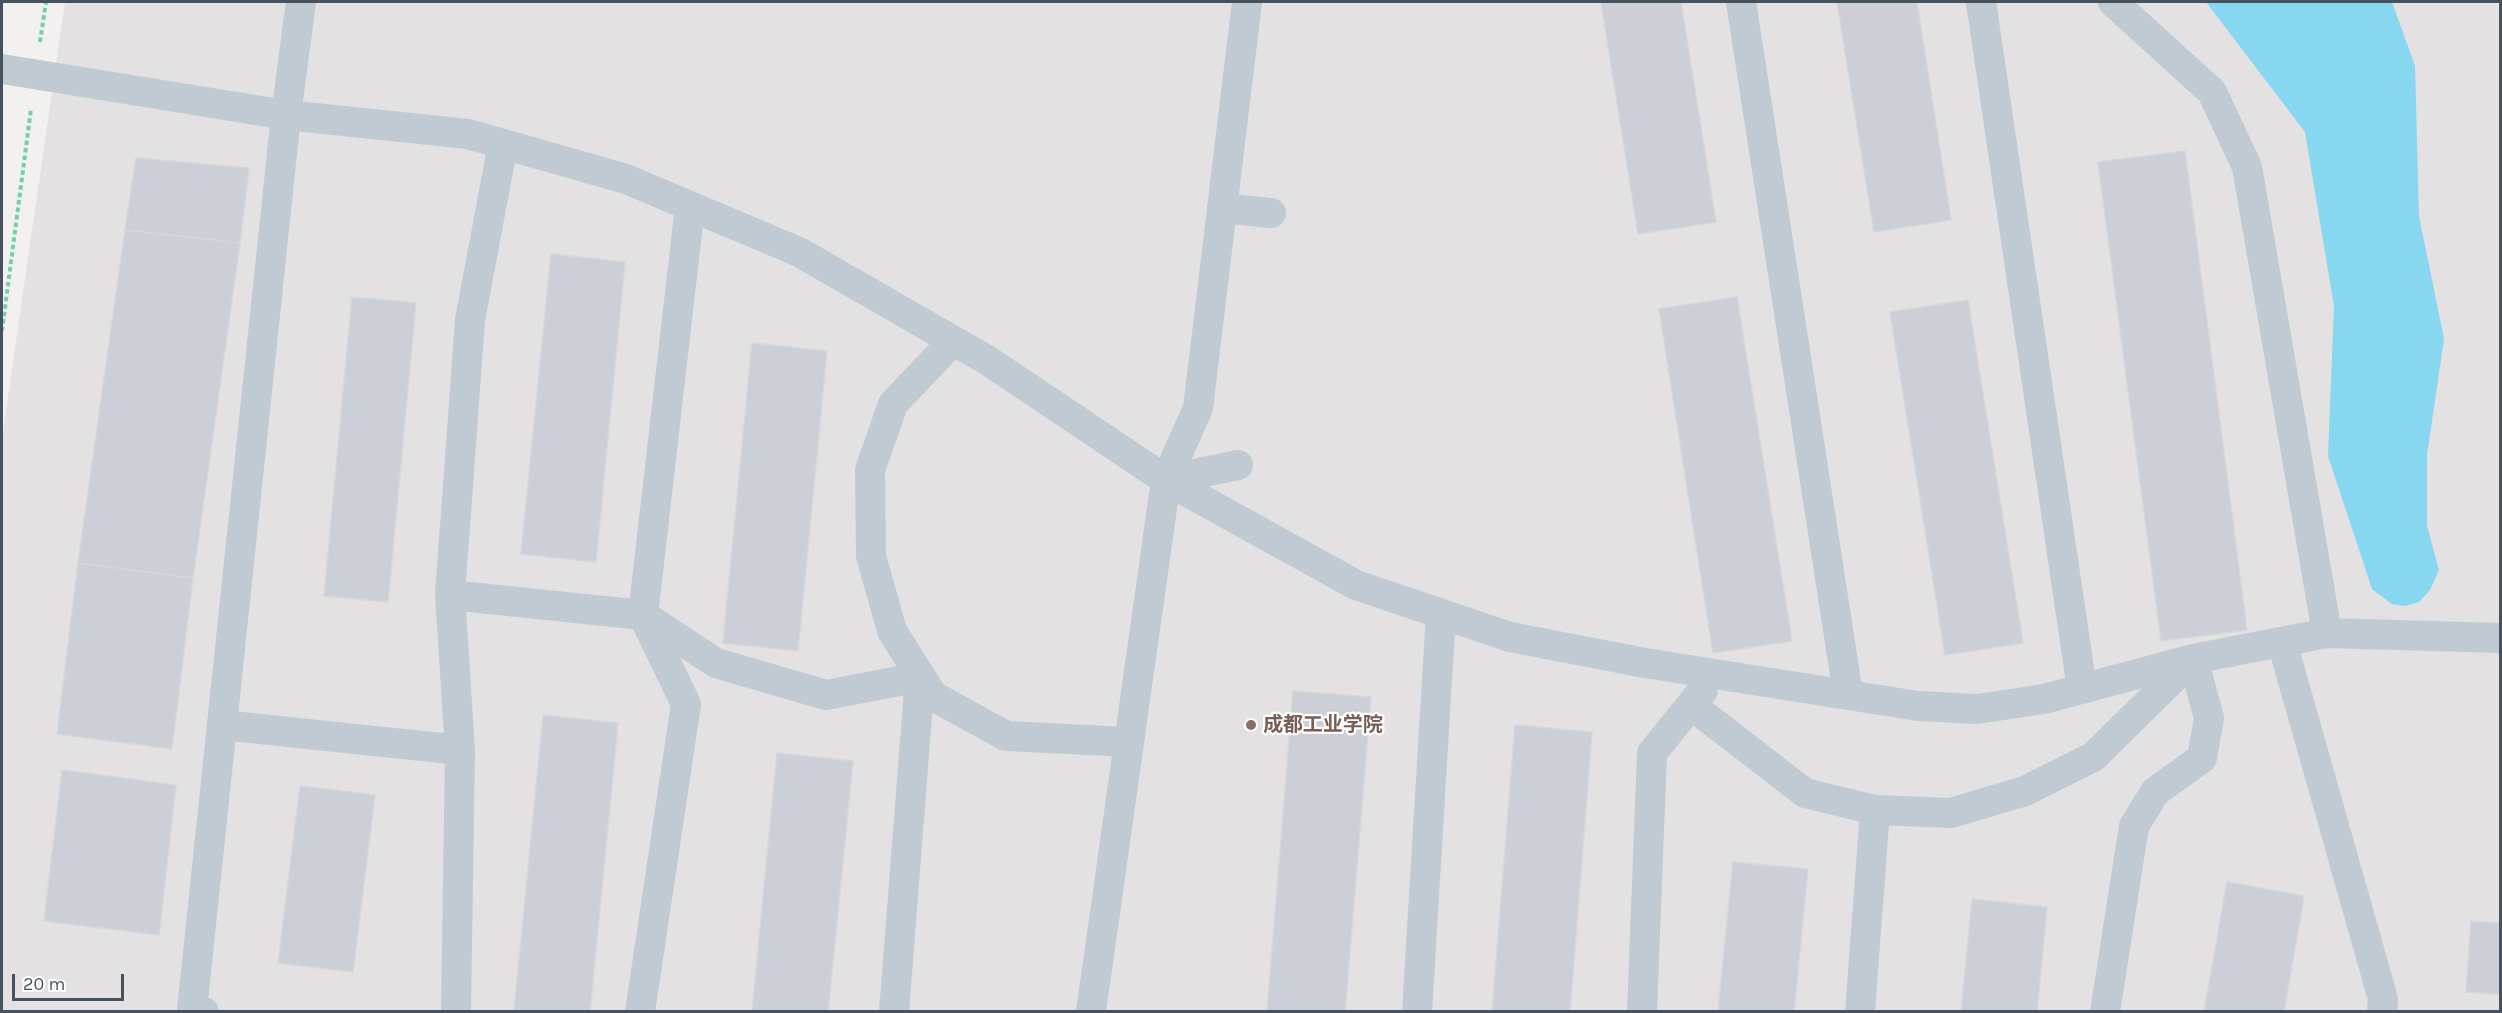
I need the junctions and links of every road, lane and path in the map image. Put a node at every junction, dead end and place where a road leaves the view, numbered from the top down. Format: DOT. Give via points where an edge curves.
graph roads {
  1 [pos="46,2"];
  2 [pos="301,2"];
  3 [pos="1247,2"];
  4 [pos="1742,2"];
  5 [pos="1981,2"];
  6 [pos="2113,2"];
  7 [pos="2,69"];
  8 [pos="36,75"];
  9 [pos="286,115"];
  10 [pos="503,144"];
  11 [pos="690,206"];
  12 [pos="1222,208"];
  13 [pos="1271,213"];
  14 [pos="2,332"];
  15 [pos="953,341"];
  16 [pos="1239,465"];
  17 [pos="1166,480"];
  18 [pos="450,596"];
  19 [pos="1441,614"];
  20 [pos="643,615"];
  21 [pos="2326,633"];
  22 [pos="2500,638"];
  23 [pos="2282,642"];
  24 [pos="2193,659"];
  25 [pos="1716,674"];
  26 [pos="920,676"];
  27 [pos="2082,689"];
  28 [pos="1848,694"];
  29 [pos="1691,705"];
  30 [pos="222,725"];
  31 [pos="1129,742"];
  32 [pos="460,750"];
  33 [pos="1875,810"];
  34 [pos="204,1011"];
  35 [pos="456,1011"];
  36 [pos="640,1011"];
  37 [pos="894,1011"];
  38 [pos="1091,1011"];
  39 [pos="1417,1011"];
  40 [pos="1642,1011"];
  41 [pos="1860,1011"];
  42 [pos="2105,1011"];
  43 [pos="2382,1011"];
  1 -- 8 [label="path"];
  2 -- 9 [label="street"];
  3 -- 12 [label="street"];
  4 -- 28 [label="street"];
  5 -- 27 [label="street"];
  6 -- 21 [label="street" via="2212,92 2247,167"];
  7 -- 8 [label="street"];
  8 -- 9 [label="street"];
  8 -- 14 [label="path"];
  9 -- 10 [label="street" via="468,134"];
  9 -- 30 [label="street"];
  10 -- 11 [label="street" via="626,179"];
  10 -- 18 [label="street" via="470,320"];
  11 -- 15 [label="street" via="799,252"];
  11 -- 20 [label="street"];
  12 -- 13 [label="street"];
  12 -- 17 [label="street" via="1198,408"];
  15 -- 17 [label="street"];
  15 -- 26 [label="street" via="894,404 870,470 871,556 892,631"];
  16 -- 17 [label="street"];
  17 -- 19 [label="street" via="1356,585"];
  17 -- 31 [label="street"];
  18 -- 20 [label="street"];
  18 -- 32 [label="street"];
  19 -- 25 [label="street" via="1510,637"];
  19 -- 39 [label="street"];
  20 -- 26 [label="street" via="716,663 826,695"];
  20 -- 36 [label="street" via="686,704"];
  21 -- 22 [label="street"];
  21 -- 23 [label="street"];
  23 -- 24 [label="street"];
  23 -- 43 [label="street" via="2383,999"];
  24 -- 27 [label="street"];
  24 -- 33 [label="street" via="2093,757 2025,791 1951,813"];
  24 -- 42 [label="street" via="2210,718 2202,758 2155,792 2134,826"];
  25 -- 28 [label="street"];
  25 -- 29 [label="street"];
  26 -- 31 [label="street" via="933,696 1006,736"];
  26 -- 37 [label="street"];
  27 -- 28 [label="street" via="1977,710 1918,706"];
  29 -- 33 [label="street" via="1806,793"];
  29 -- 40 [label="street" via="1652,753"];
  30 -- 32 [label="street"];
  30 -- 34 [label="street" via="192,1010"];
  31 -- 38 [label="street"];
  32 -- 35 [label="street"];
  33 -- 41 [label="street"];
}
